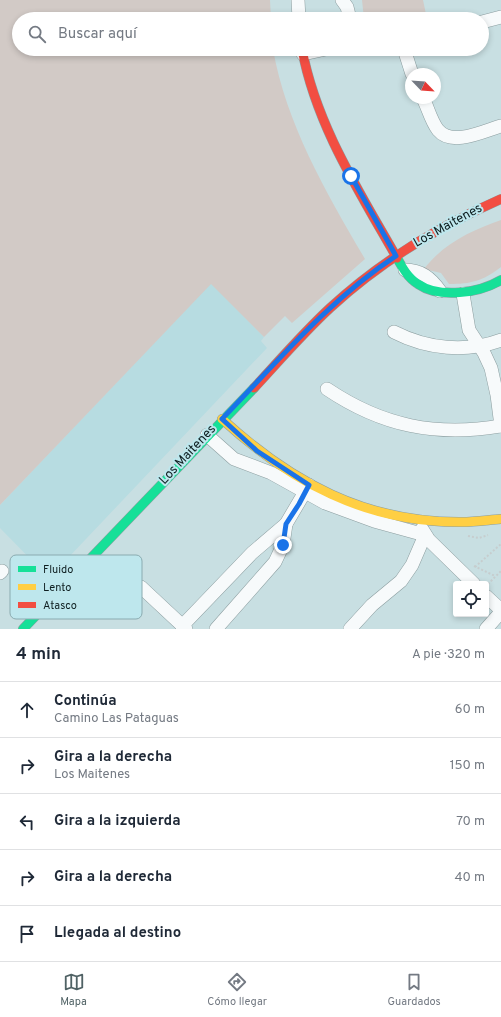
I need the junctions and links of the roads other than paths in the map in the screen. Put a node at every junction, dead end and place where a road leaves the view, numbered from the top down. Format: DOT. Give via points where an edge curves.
graph roads {
  1 [pos="298,0"];
  2 [pos="345,1"];
  3 [pos="299,12"];
  4 [pos="349,12"];
  5 [pos="501,17"];
  6 [pos="489,20"];
  7 [pos="303,56"];
  8 [pos="406,56"];
  9 [pos="410,68"];
  10 [pos="426,104"];
  11 [pos="501,126"];
  12 [pos="501,199"];
  13 [pos="396,256"];
  14 [pos="405,270"];
  15 [pos="501,280"];
  16 [pos="440,291"];
  17 [pos="463,294"];
  18 [pos="394,332"];
  19 [pos="501,340"];
  20 [pos="478,346"];
  21 [pos="327,389"];
  22 [pos="222,419"];
  23 [pos="501,426"];
  24 [pos="207,435"];
  25 [pos="307,489"];
  26 [pos="501,519"];
  27 [pos="419,521"];
  28 [pos="286,524"];
  29 [pos="425,535"];
  30 [pos="95,555"];
  31 [pos="471,581"];
  32 [pos="142,588"];
  33 [pos="497,603"];
  34 [pos="35,619"];
  35 [pos="184,627"];
  36 [pos="27,628"];
  37 [pos="216,629"];
  38 [pos="350,629"];
  39 [pos="486,629"];
  1 -- 3 [label="street"];
  2 -- 4 [label="street"];
  5 -- 6 [label="street"];
  7 -- 13 [label="street" via="310,86 333,140"];
  8 -- 9 [label="street"];
  10 -- 11 [label="street" via="435,125 446,136 458,138"];
  12 -- 13 [label="street, Los Maitenes" via="446,224"];
  13 -- 14 [label="street"];
  13 -- 22 [label="street, Los Maitenes" via="329,309"];
  14 -- 16 [label="street" via="426,275"];
  15 -- 17 [label="street" via="483,290"];
  16 -- 17 [label="street"];
  17 -- 20 [label="street" via="469,330"];
  18 -- 20 [label="street" via="428,345"];
  19 -- 20 [label="street"];
  20 -- 23 [label="street" via="491,368"];
  21 -- 23 [label="street" via="369,413 413,426 449,431"];
  22 -- 24 [label="street, Los Maitenes"];
  22 -- 25 [label="street" via="257,451"];
  24 -- 25 [label="street" via="234,459"];
  24 -- 30 [label="street, Los Maitenes"];
  25 -- 27 [label="street" via="364,509"];
  25 -- 28 [label="street"];
  25 -- 29 [label="street" via="349,513"];
  26 -- 27 [label="street" via="466,522"];
  27 -- 29 [label="street"];
  28 -- 35 [label="street" via="252,553"];
  28 -- 37 [label="street" via="283,545 275,562"];
  29 -- 31 [label="street"];
  29 -- 38 [label="street" via="404,578 372,604"];
  32 -- 35 [label="street"];
  33 -- 39 [label="street"];
  34 -- 36 [label="street, Los Maitenes"];
}
